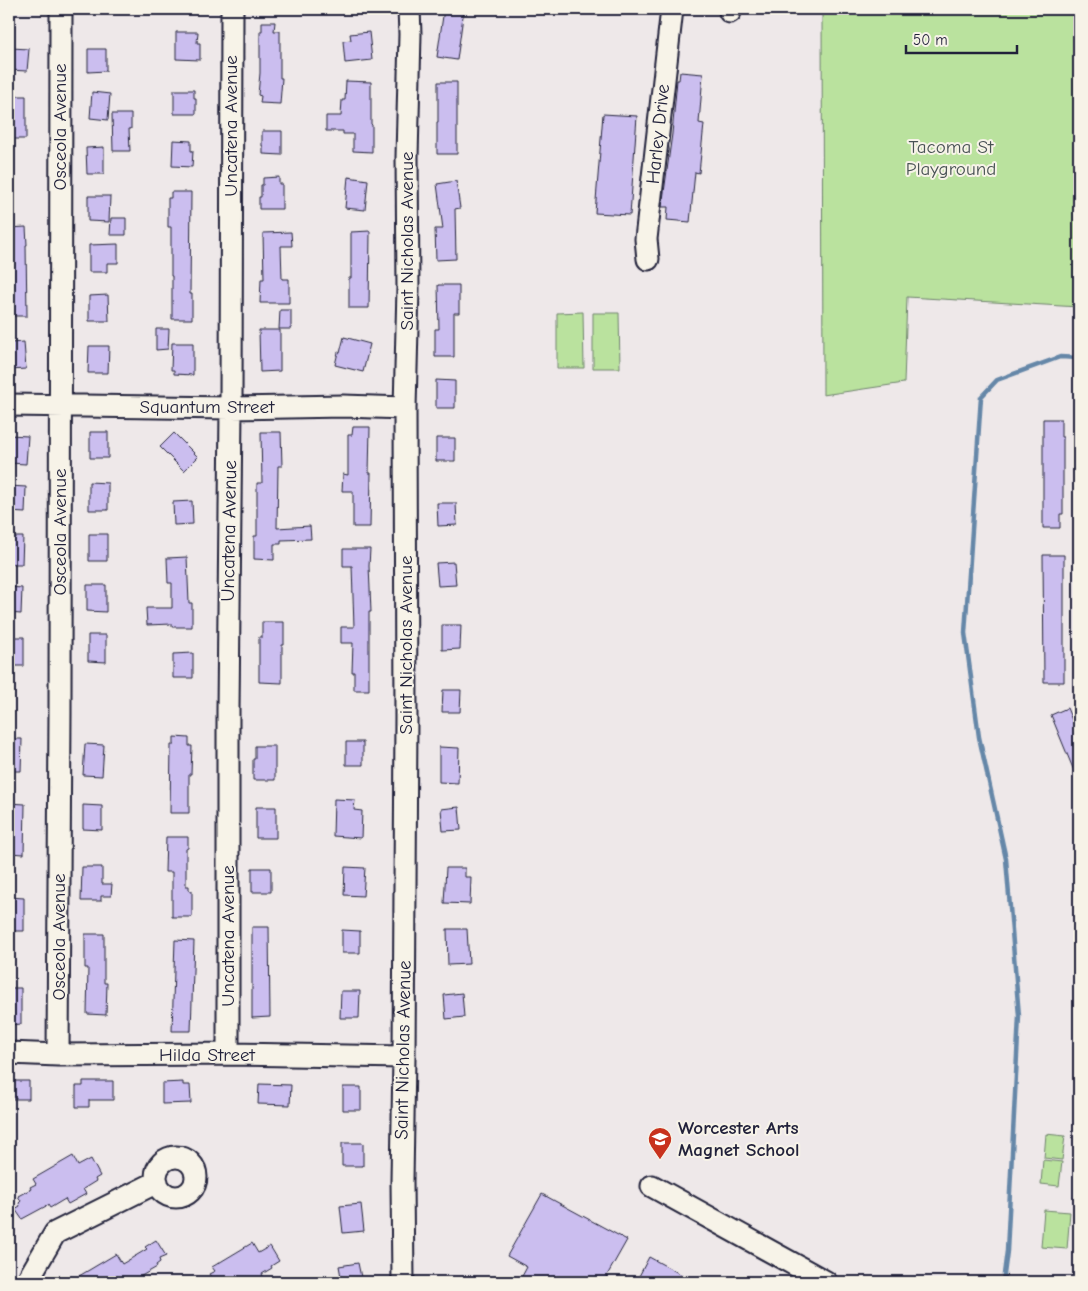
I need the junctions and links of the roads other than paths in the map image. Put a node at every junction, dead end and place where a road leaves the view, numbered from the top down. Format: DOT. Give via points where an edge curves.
graph roads {
  1 [pos="61,9"];
  2 [pos="232,9"];
  3 [pos="409,9"];
  4 [pos="672,9"];
  5 [pos="648,259"];
  6 [pos="9,405"];
  7 [pos="60,405"];
  8 [pos="231,408"];
  9 [pos="405,408"];
  10 [pos="9,1053"];
  11 [pos="228,1054"];
  12 [pos="58,1055"];
  13 [pos="404,1056"];
  14 [pos="157,1182"];
  15 [pos="652,1186"];
  16 [pos="32,1282"];
  17 [pos="403,1282"];
  18 [pos="826,1282"];
  1 -- 7 [label="street, Osceola Avenue"];
  2 -- 8 [label="street, Uncatena Avenue"];
  3 -- 9 [label="street, Saint Nicholas Avenue"];
  4 -- 5 [label="street, Harley Drive" via="646,239"];
  6 -- 7 [label="street, Squantum Street"];
  7 -- 8 [label="street, Squantum Street"];
  7 -- 12 [label="street, Osceola Avenue"];
  8 -- 9 [label="street, Squantum Street"];
  8 -- 11 [label="street, Uncatena Avenue"];
  9 -- 13 [label="street, Saint Nicholas Avenue"];
  10 -- 12 [label="street, Hilda Street"];
  11 -- 12 [label="street, Hilda Street"];
  11 -- 13 [label="street, Hilda Street"];
  13 -- 17 [label="street, Saint Nicholas Avenue"];
  14 -- 16 [label="street" via="54,1233 30,1276"];
  15 -- 18 [label="street"];
}
